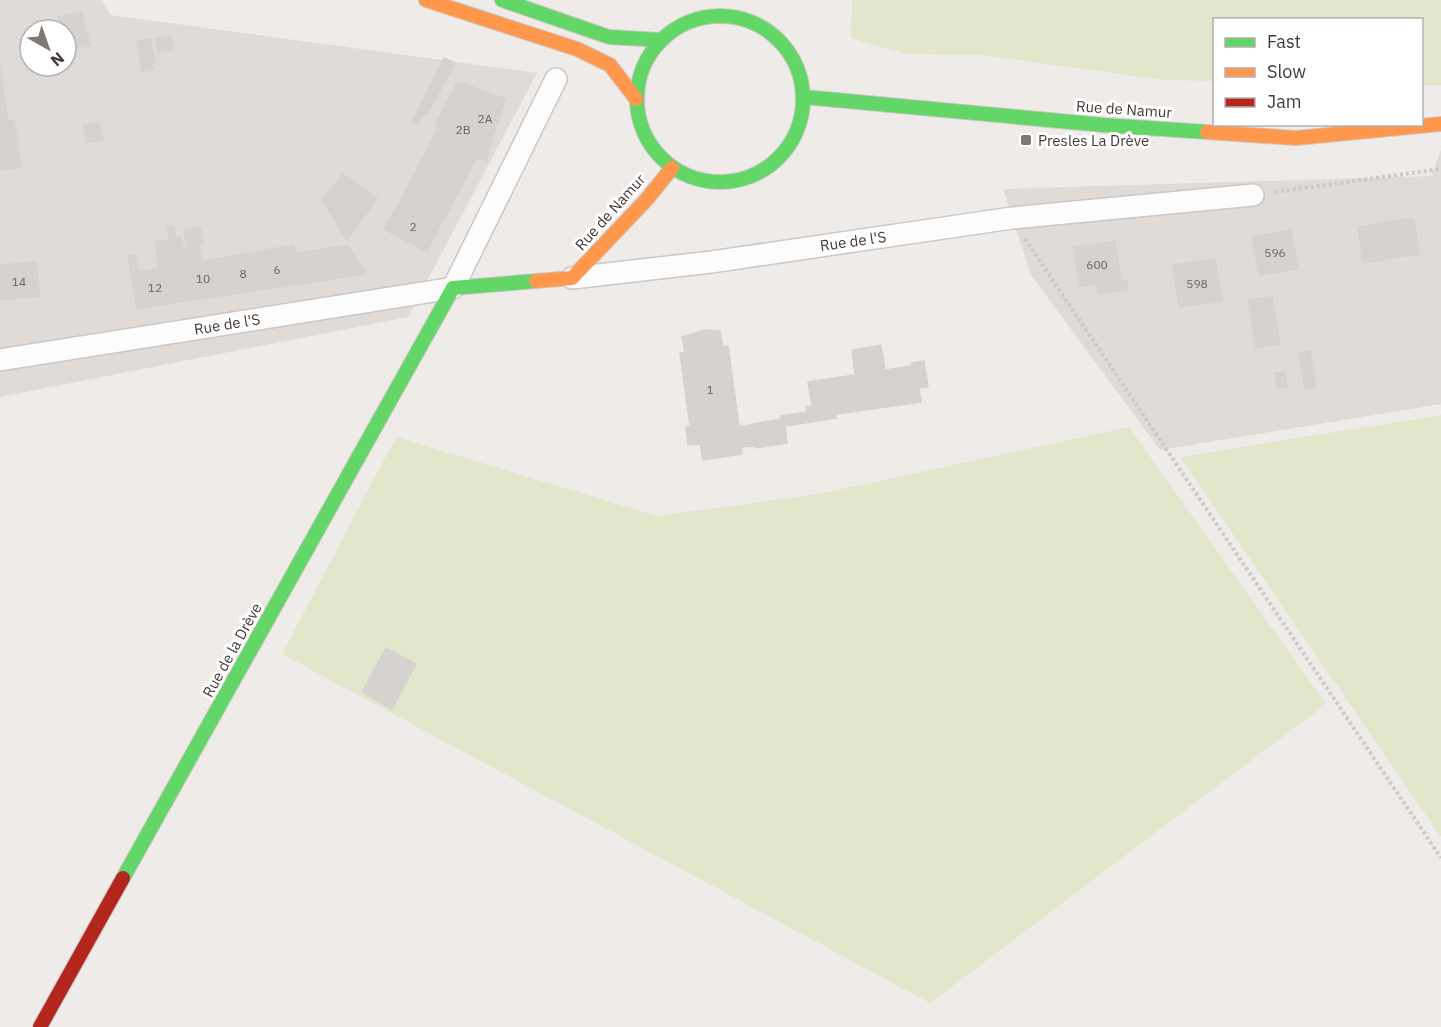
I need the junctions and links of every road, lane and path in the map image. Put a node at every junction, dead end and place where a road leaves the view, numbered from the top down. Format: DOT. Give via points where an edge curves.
graph roads {
  1 [pos="426,0"];
  2 [pos="502,0"];
  3 [pos="723,0"];
  4 [pos="724,15"];
  5 [pos="660,40"];
  6 [pos="556,80"];
  7 [pos="804,97"];
  8 [pos="636,99"];
  9 [pos="1441,124"];
  10 [pos="1420,126"];
  11 [pos="1423,126"];
  12 [pos="672,168"];
  13 [pos="1441,169"];
  14 [pos="1253,195"];
  15 [pos="1012,218"];
  16 [pos="572,278"];
  17 [pos="453,288"];
  18 [pos="0,360"];
  19 [pos="1441,858"];
  20 [pos="40,1027"];
  1 -- 8 [label="main road" via="602,61 610,65"];
  2 -- 5 [label="main road" via="609,37"];
  3 -- 4 [label="main road"];
  4 -- 5 [label="main road" via="690,21"];
  4 -- 7 [label="main road" via="755,22 780,40 797,66"];
  5 -- 8 [label="main road" via="642,67"];
  6 -- 17 [label="street"];
  7 -- 10 [label="main road, Rue de Namur" via="1103,125 1296,138"];
  7 -- 12 [label="main road" via="799,127 783,153 760,173 730,182 700,180"];
  8 -- 12 [label="main road" via="640,126 653,149"];
  9 -- 11 [label="main road, Rue de Namur"];
  12 -- 16 [label="main road, Rue de Namur"];
  13 -- 14 [label="path"];
  14 -- 15 [label="street, Rue de l'S"];
  15 -- 16 [label="street, Rue de l'S"];
  15 -- 19 [label="path"];
  16 -- 17 [label="main road, Rue de l'S"];
  17 -- 18 [label="street, Rue de l'S"];
  17 -- 20 [label="main road, Rue de la Drève"];
}
